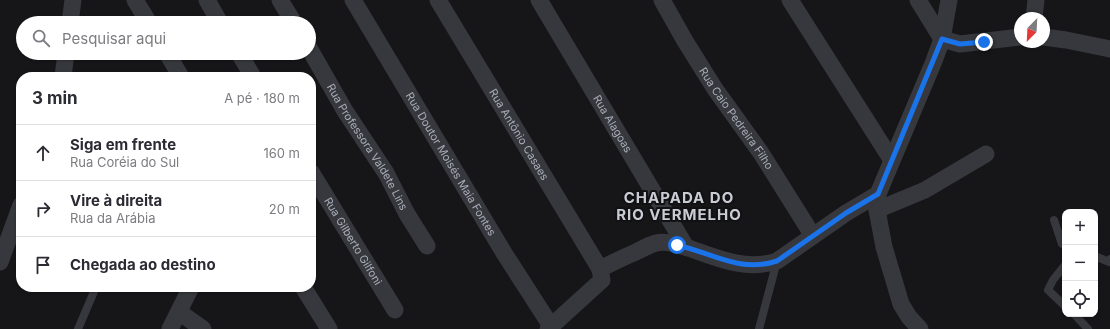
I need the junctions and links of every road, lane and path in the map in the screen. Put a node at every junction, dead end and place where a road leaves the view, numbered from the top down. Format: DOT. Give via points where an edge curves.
graph roads {
  1 [pos="72,0"];
  2 [pos="135,0"];
  3 [pos="207,0"];
  4 [pos="280,0"];
  5 [pos="353,0"];
  6 [pos="438,0"];
  7 [pos="539,0"];
  8 [pos="662,0"];
  9 [pos="790,0"];
  10 [pos="918,0"];
  11 [pos="948,0"];
  12 [pos="1036,0"];
  13 [pos="1035,12"];
  14 [pos="71,16"];
  15 [pos="145,16"];
  16 [pos="216,16"];
  17 [pos="290,16"];
  18 [pos="1014,38"];
  19 [pos="1050,38"];
  20 [pos="942,39"];
  21 [pos="1110,49"];
  22 [pos="65,60"];
  23 [pos="171,60"];
  24 [pos="242,60"];
  25 [pos="316,60"];
  26 [pos="64,72"];
  27 [pos="178,72"];
  28 [pos="250,72"];
  29 [pos="986,154"];
  30 [pos="891,159"];
  31 [pos="316,180"];
  32 [pos="878,194"];
  33 [pos="877,210"];
  34 [pos="16,219"];
  35 [pos="1054,220"];
  36 [pos="813,236"];
  37 [pos="1062,244"];
  38 [pos="427,246"];
  39 [pos="686,247"];
  40 [pos="1098,257"];
  41 [pos="1109,260"];
  42 [pos="777,261"];
  43 [pos="0,262"];
  44 [pos="600,269"];
  45 [pos="1062,269"];
  46 [pos="94,292"];
  47 [pos="188,292"];
  48 [pos="305,292"];
  49 [pos="1062,303"];
  50 [pos="395,310"];
  51 [pos="178,312"];
  52 [pos="1077,317"];
  53 [pos="549,328"];
  54 [pos="78,329"];
  55 [pos="170,329"];
  56 [pos="203,329"];
  57 [pos="329,329"];
  58 [pos="759,329"];
  59 [pos="920,329"];
  60 [pos="1088,329"];
  1 -- 14 [label="street"];
  2 -- 15 [label="street"];
  3 -- 16 [label="street"];
  4 -- 17 [label="street"];
  5 -- 53 [label="street, Rua Doutor Moisés Maia Fontes"];
  6 -- 44 [label="street, Rua Antônio Casaes"];
  7 -- 39 [label="street, Rua Alagoas"];
  8 -- 36 [label="street, Rua Caio Pedreira Filho" via="715,90 761,153"];
  9 -- 30 [label="street"];
  10 -- 20 [label="street"];
  11 -- 20 [label="street"];
  12 -- 13 [label="street"];
  18 -- 20 [label="street" via="960,44"];
  19 -- 21 [label="street"];
  20 -- 30 [label="street"];
  22 -- 26 [label="street"];
  23 -- 27 [label="street"];
  24 -- 28 [label="street"];
  25 -- 38 [label="street, Rua Professora Valdete Lins"];
  29 -- 33 [label="street" via="925,190"];
  30 -- 32 [label="street"];
  31 -- 50 [label="street, Rua Gilberto Gilfoni"];
  32 -- 33 [label="street"];
  32 -- 36 [label="street"];
  33 -- 59 [label="street" via="884,247 901,304"];
  34 -- 43 [label="street"];
  35 -- 37 [label="lane"];
  36 -- 42 [label="street"];
  39 -- 42 [label="street" via="738,263 765,265"];
  39 -- 44 [label="street" via="656,243"];
  40 -- 41 [label="lane"];
  42 -- 58 [label="lane"];
  44 -- 53 [label="street" via="602,280"];
  45 -- 49 [label="lane" via="1048,290"];
  46 -- 54 [label="lane"];
  47 -- 51 [label="street"];
  48 -- 57 [label="street"];
  51 -- 55 [label="street"];
  51 -- 56 [label="street"];
  52 -- 60 [label="lane"];
}
